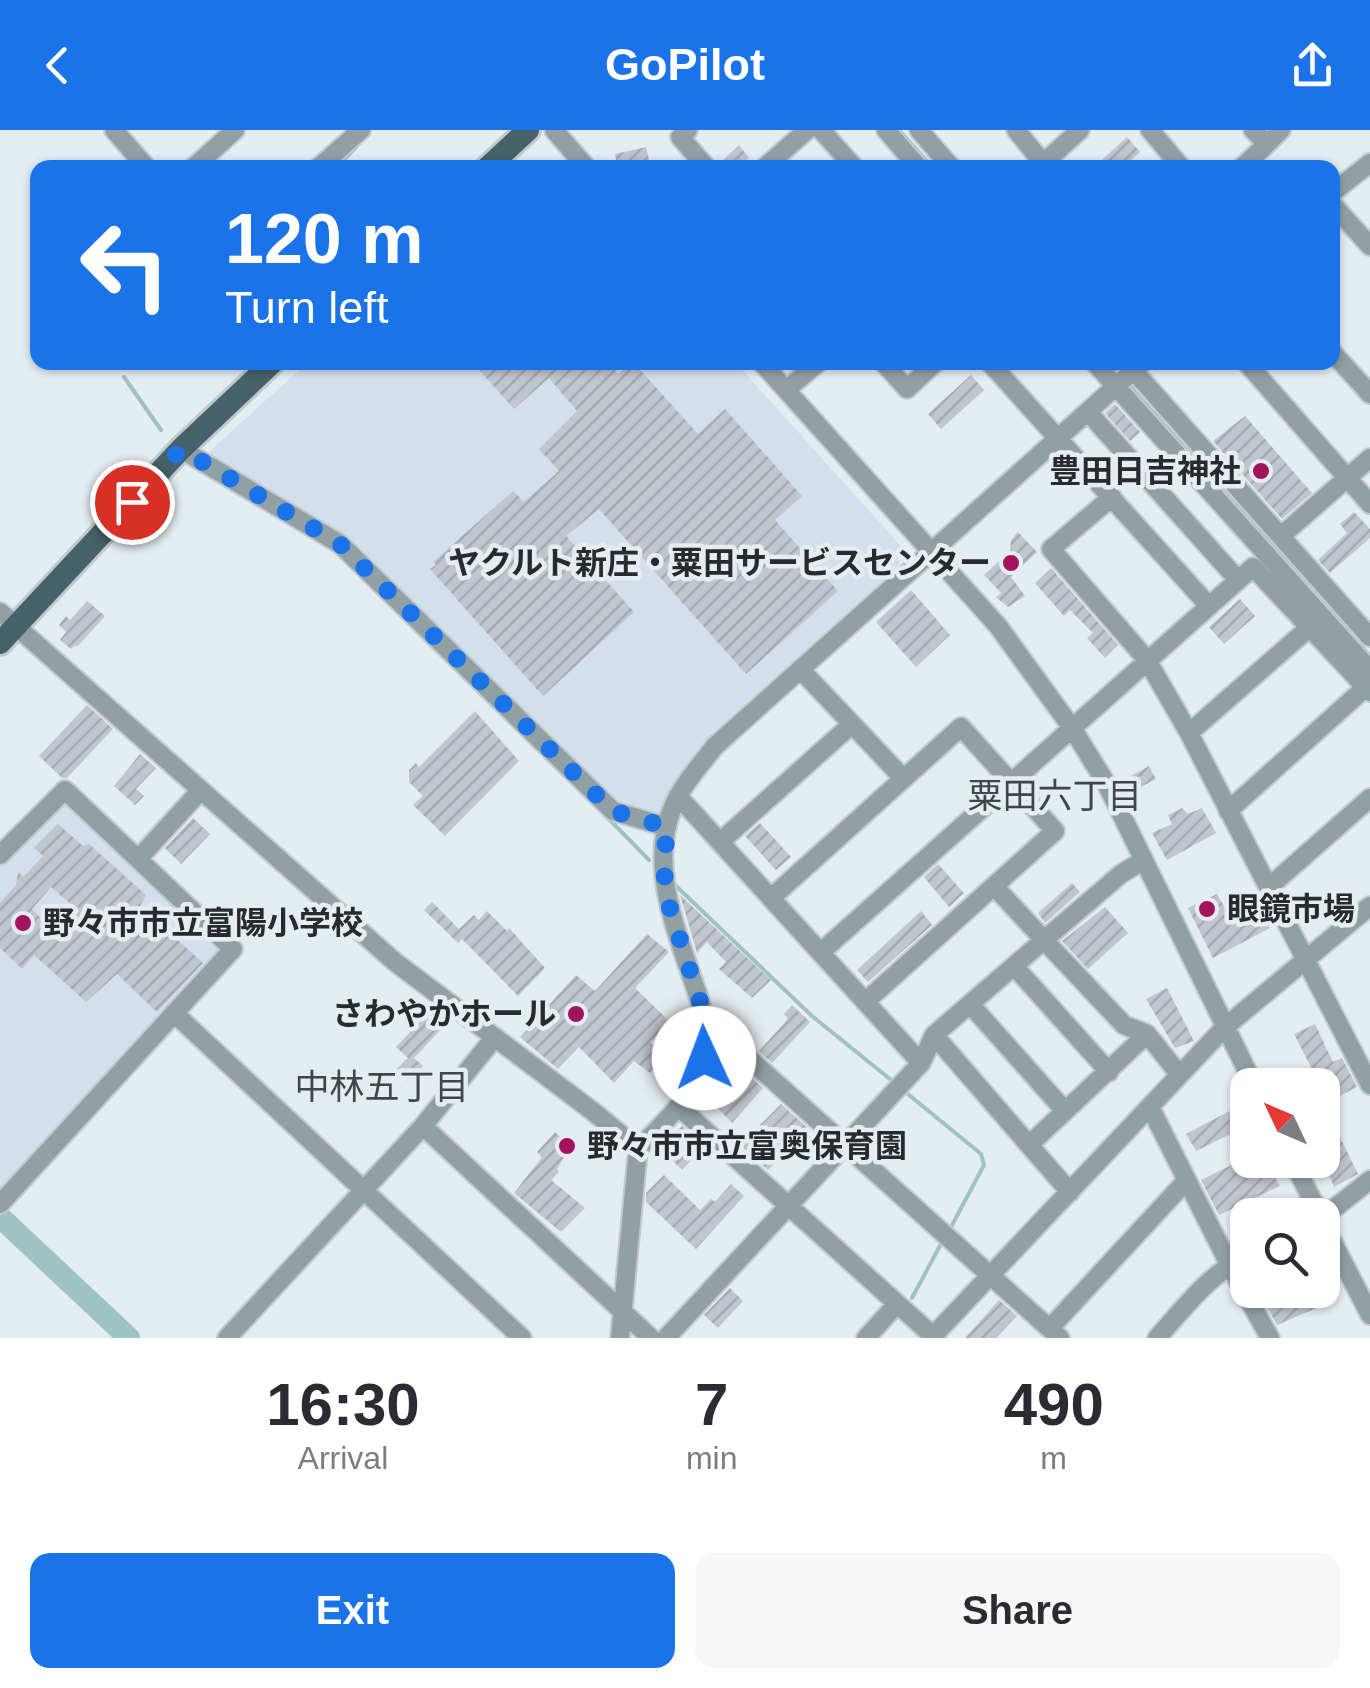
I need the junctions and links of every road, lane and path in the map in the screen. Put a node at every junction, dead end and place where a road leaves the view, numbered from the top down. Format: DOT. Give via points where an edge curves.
graph roads {
  1 [pos="114,130"];
  2 [pos="236,130"];
  3 [pos="360,130"];
  4 [pos="528,130"];
  5 [pos="554,130"];
  6 [pos="688,130"];
  7 [pos="807,130"];
  8 [pos="822,130"];
  9 [pos="886,130"];
  10 [pos="918,130"];
  11 [pos="1016,130"];
  12 [pos="1080,130"];
  13 [pos="1150,130"];
  14 [pos="1252,130"];
  15 [pos="1281,130"];
  16 [pos="1267,144"];
  17 [pos="139,160"];
  18 [pos="202,160"];
  19 [pos="327,160"];
  20 [pos="496,160"];
  21 [pos="580,160"];
  22 [pos="700,160"];
  23 [pos="773,160"];
  24 [pos="848,160"];
  25 [pos="911,160"];
  26 [pos="945,160"];
  27 [pos="1037,160"];
  28 [pos="1047,160"];
  29 [pos="1175,160"];
  30 [pos="1250,160"];
  31 [pos="1370,163"];
  32 [pos="1340,187"];
  33 [pos="1340,213"];
  34 [pos="1370,246"];
  35 [pos="1340,361"];
  36 [pos="265,370"];
  37 [pos="768,370"];
  38 [pos="809,370"];
  39 [pos="891,370"];
  40 [pos="927,370"];
  41 [pos="996,370"];
  42 [pos="1253,370"];
  43 [pos="1128,374"];
  44 [pos="786,390"];
  45 [pos="1370,394"];
  46 [pos="1088,412"];
  47 [pos="1059,437"];
  48 [pos="181,449"];
  49 [pos="1370,458"];
  50 [pos="1347,478"];
  51 [pos="1112,497"];
  52 [pos="1370,504"];
  53 [pos="1281,536"];
  54 [pos="929,552"];
  55 [pos="1238,580"];
  56 [pos="1209,606"];
  57 [pos="8,618"];
  58 [pos="1310,627"];
  59 [pos="1370,637"];
  60 [pos="0,644"];
  61 [pos="1147,660"];
  62 [pos="800,668"];
  63 [pos="1369,683"];
  64 [pos="851,724"];
  65 [pos="1072,728"];
  66 [pos="1189,732"];
  67 [pos="903,778"];
  68 [pos="1011,781"];
  69 [pos="201,790"];
  70 [pos="678,796"];
  71 [pos="1370,798"];
  72 [pos="1228,810"];
  73 [pos="667,827"];
  74 [pos="721,841"];
  75 [pos="0,854"];
  76 [pos="139,858"];
  77 [pos="1142,861"];
  78 [pos="994,886"];
  79 [pos="1269,887"];
  80 [pos="771,898"];
  81 [pos="1369,910"];
  82 [pos="1044,940"];
  83 [pos="821,952"];
  84 [pos="1305,959"];
  85 [pos="1014,966"];
  86 [pos="865,1002"];
  87 [pos="970,1004"];
  88 [pos="174,1013"];
  89 [pos="706,1020"];
  90 [pos="1224,1027"];
  91 [pos="1147,1034"];
  92 [pos="934,1036"];
  93 [pos="495,1038"];
  94 [pos="1364,1059"];
  95 [pos="922,1063"];
  96 [pos="1245,1068"];
  97 [pos="1109,1072"];
  98 [pos="1179,1074"];
  99 [pos="1370,1085"];
  100 [pos="1150,1106"];
  101 [pos="680,1107"];
  102 [pos="1066,1110"];
  103 [pos="423,1126"];
  104 [pos="1029,1145"];
  105 [pos="844,1147"];
  106 [pos="638,1149"];
  107 [pos="1370,1180"];
  108 [pos="1186,1181"];
  109 [pos="363,1190"];
  110 [pos="1070,1192"];
  111 [pos="0,1204"];
  112 [pos="1340,1204"];
  113 [pos="788,1206"];
  114 [pos="1340,1255"];
  115 [pos="1229,1264"];
  116 [pos="991,1277"];
  117 [pos="898,1304"];
  118 [pos="621,1311"];
  119 [pos="1370,1316"];
  120 [pos="1055,1333"];
  121 [pos="934,1337"];
  122 [pos="227,1338"];
  123 [pos="522,1338"];
  124 [pos="620,1338"];
  125 [pos="651,1338"];
  126 [pos="666,1338"];
  127 [pos="866,1338"];
  128 [pos="1156,1338"];
  129 [pos="1270,1338"];
  1 -- 17 [label="street"];
  2 -- 18 [label="street"];
  3 -- 19 [label="street"];
  4 -- 20 [label="main road"];
  5 -- 21 [label="street"];
  6 -- 22 [label="street" via="680,137"];
  7 -- 23 [label="street"];
  8 -- 24 [label="street"];
  9 -- 25 [label="street"];
  10 -- 26 [label="street"];
  11 -- 27 [label="street"];
  12 -- 28 [label="street"];
  13 -- 29 [label="street"];
  14 -- 16 [label="street"];
  15 -- 16 [label="street"];
  16 -- 30 [label="street"];
  31 -- 32 [label="street"];
  33 -- 34 [label="street"];
  35 -- 45 [label="street"];
  36 -- 48 [label="main road"];
  37 -- 44 [label="street"];
  38 -- 44 [label="street"];
  39 -- 40 [label="street" via="908,388"];
  41 -- 47 [label="street"];
  42 -- 50 [label="street"];
  43 -- 46 [label="street"];
  43 -- 53 [label="street"];
  43 -- 63 [label="street"];
  44 -- 54 [label="street"];
  46 -- 47 [label="street"];
  46 -- 55 [label="street"];
  47 -- 51 [label="street"];
  47 -- 54 [label="street"];
  48 -- 57 [label="main road"];
  48 -- 73 [label="street" via="340,544 613,811"];
  49 -- 50 [label="street"];
  50 -- 52 [label="street"];
  50 -- 53 [label="street"];
  51 -- 56 [label="street"];
  51 -- 61 [label="street" via="1051,549"];
  53 -- 59 [label="street"];
  54 -- 62 [label="street"];
  54 -- 65 [label="street" via="998,626"];
  55 -- 56 [label="street"];
  55 -- 58 [label="street" via="1253,566"];
  56 -- 61 [label="street"];
  57 -- 60 [label="main road"];
  57 -- 69 [label="street"];
  58 -- 63 [label="street"];
  58 -- 66 [label="street"];
  61 -- 65 [label="street"];
  61 -- 66 [label="street"];
  62 -- 64 [label="street"];
  62 -- 70 [label="street" via="716,746"];
  63 -- 72 [label="street"];
  64 -- 67 [label="street"];
  64 -- 74 [label="street"];
  65 -- 68 [label="street"];
  65 -- 77 [label="street"];
  66 -- 72 [label="street"];
  67 -- 68 [label="street" via="961,727"];
  67 -- 80 [label="street"];
  68 -- 78 [label="street" via="1055,830"];
  68 -- 83 [label="street"];
  69 -- 76 [label="street"];
  69 -- 93 [label="street" via="395,962"];
  70 -- 73 [label="street"];
  70 -- 74 [label="street"];
  71 -- 79 [label="street"];
  72 -- 79 [label="street"];
  73 -- 89 [label="street" via="666,896"];
  74 -- 80 [label="street"];
  75 -- 76 [label="street" via="65,790"];
  76 -- 88 [label="street" via="232,950"];
  77 -- 82 [label="street"];
  77 -- 90 [label="street"];
  78 -- 82 [label="street"];
  78 -- 86 [label="street"];
  79 -- 84 [label="street"];
  80 -- 83 [label="street"];
  81 -- 84 [label="street"];
  82 -- 85 [label="street"];
  82 -- 91 [label="street" via="1124,1025"];
  83 -- 86 [label="street"];
  84 -- 90 [label="street"];
  84 -- 94 [label="street"];
  85 -- 87 [label="street"];
  85 -- 97 [label="street"];
  86 -- 95 [label="street"];
  87 -- 92 [label="street"];
  87 -- 102 [label="street"];
  88 -- 109 [label="street"];
  88 -- 111 [label="street"];
  89 -- 101 [label="street" via="704,1058"];
  89 -- 105 [label="street"];
  90 -- 96 [label="street"];
  90 -- 98 [label="street"];
  91 -- 97 [label="street"];
  91 -- 98 [label="street"];
  92 -- 95 [label="street"];
  92 -- 104 [label="street"];
  93 -- 103 [label="street"];
  93 -- 106 [label="street"];
  94 -- 99 [label="street"];
  95 -- 105 [label="street"];
  97 -- 102 [label="street"];
  98 -- 100 [label="street"];
  100 -- 108 [label="street"];
  100 -- 110 [label="street"];
  101 -- 106 [label="street"];
  101 -- 113 [label="street"];
  102 -- 104 [label="street"];
  103 -- 109 [label="street"];
  103 -- 118 [label="street"];
  104 -- 110 [label="street"];
  105 -- 113 [label="street"];
  105 -- 116 [label="street"];
  106 -- 118 [label="street"];
  107 -- 112 [label="street"];
  108 -- 115 [label="street"];
  108 -- 120 [label="street"];
  109 -- 122 [label="street"];
  109 -- 123 [label="street"];
  110 -- 116 [label="street"];
  113 -- 117 [label="street"];
  113 -- 126 [label="street"];
  114 -- 119 [label="street"];
  115 -- 128 [label="street"];
  115 -- 129 [label="street"];
  116 -- 120 [label="street"];
  116 -- 121 [label="street"];
  117 -- 121 [label="street"];
  117 -- 127 [label="street"];
  118 -- 124 [label="street"];
  118 -- 125 [label="street"];
}
